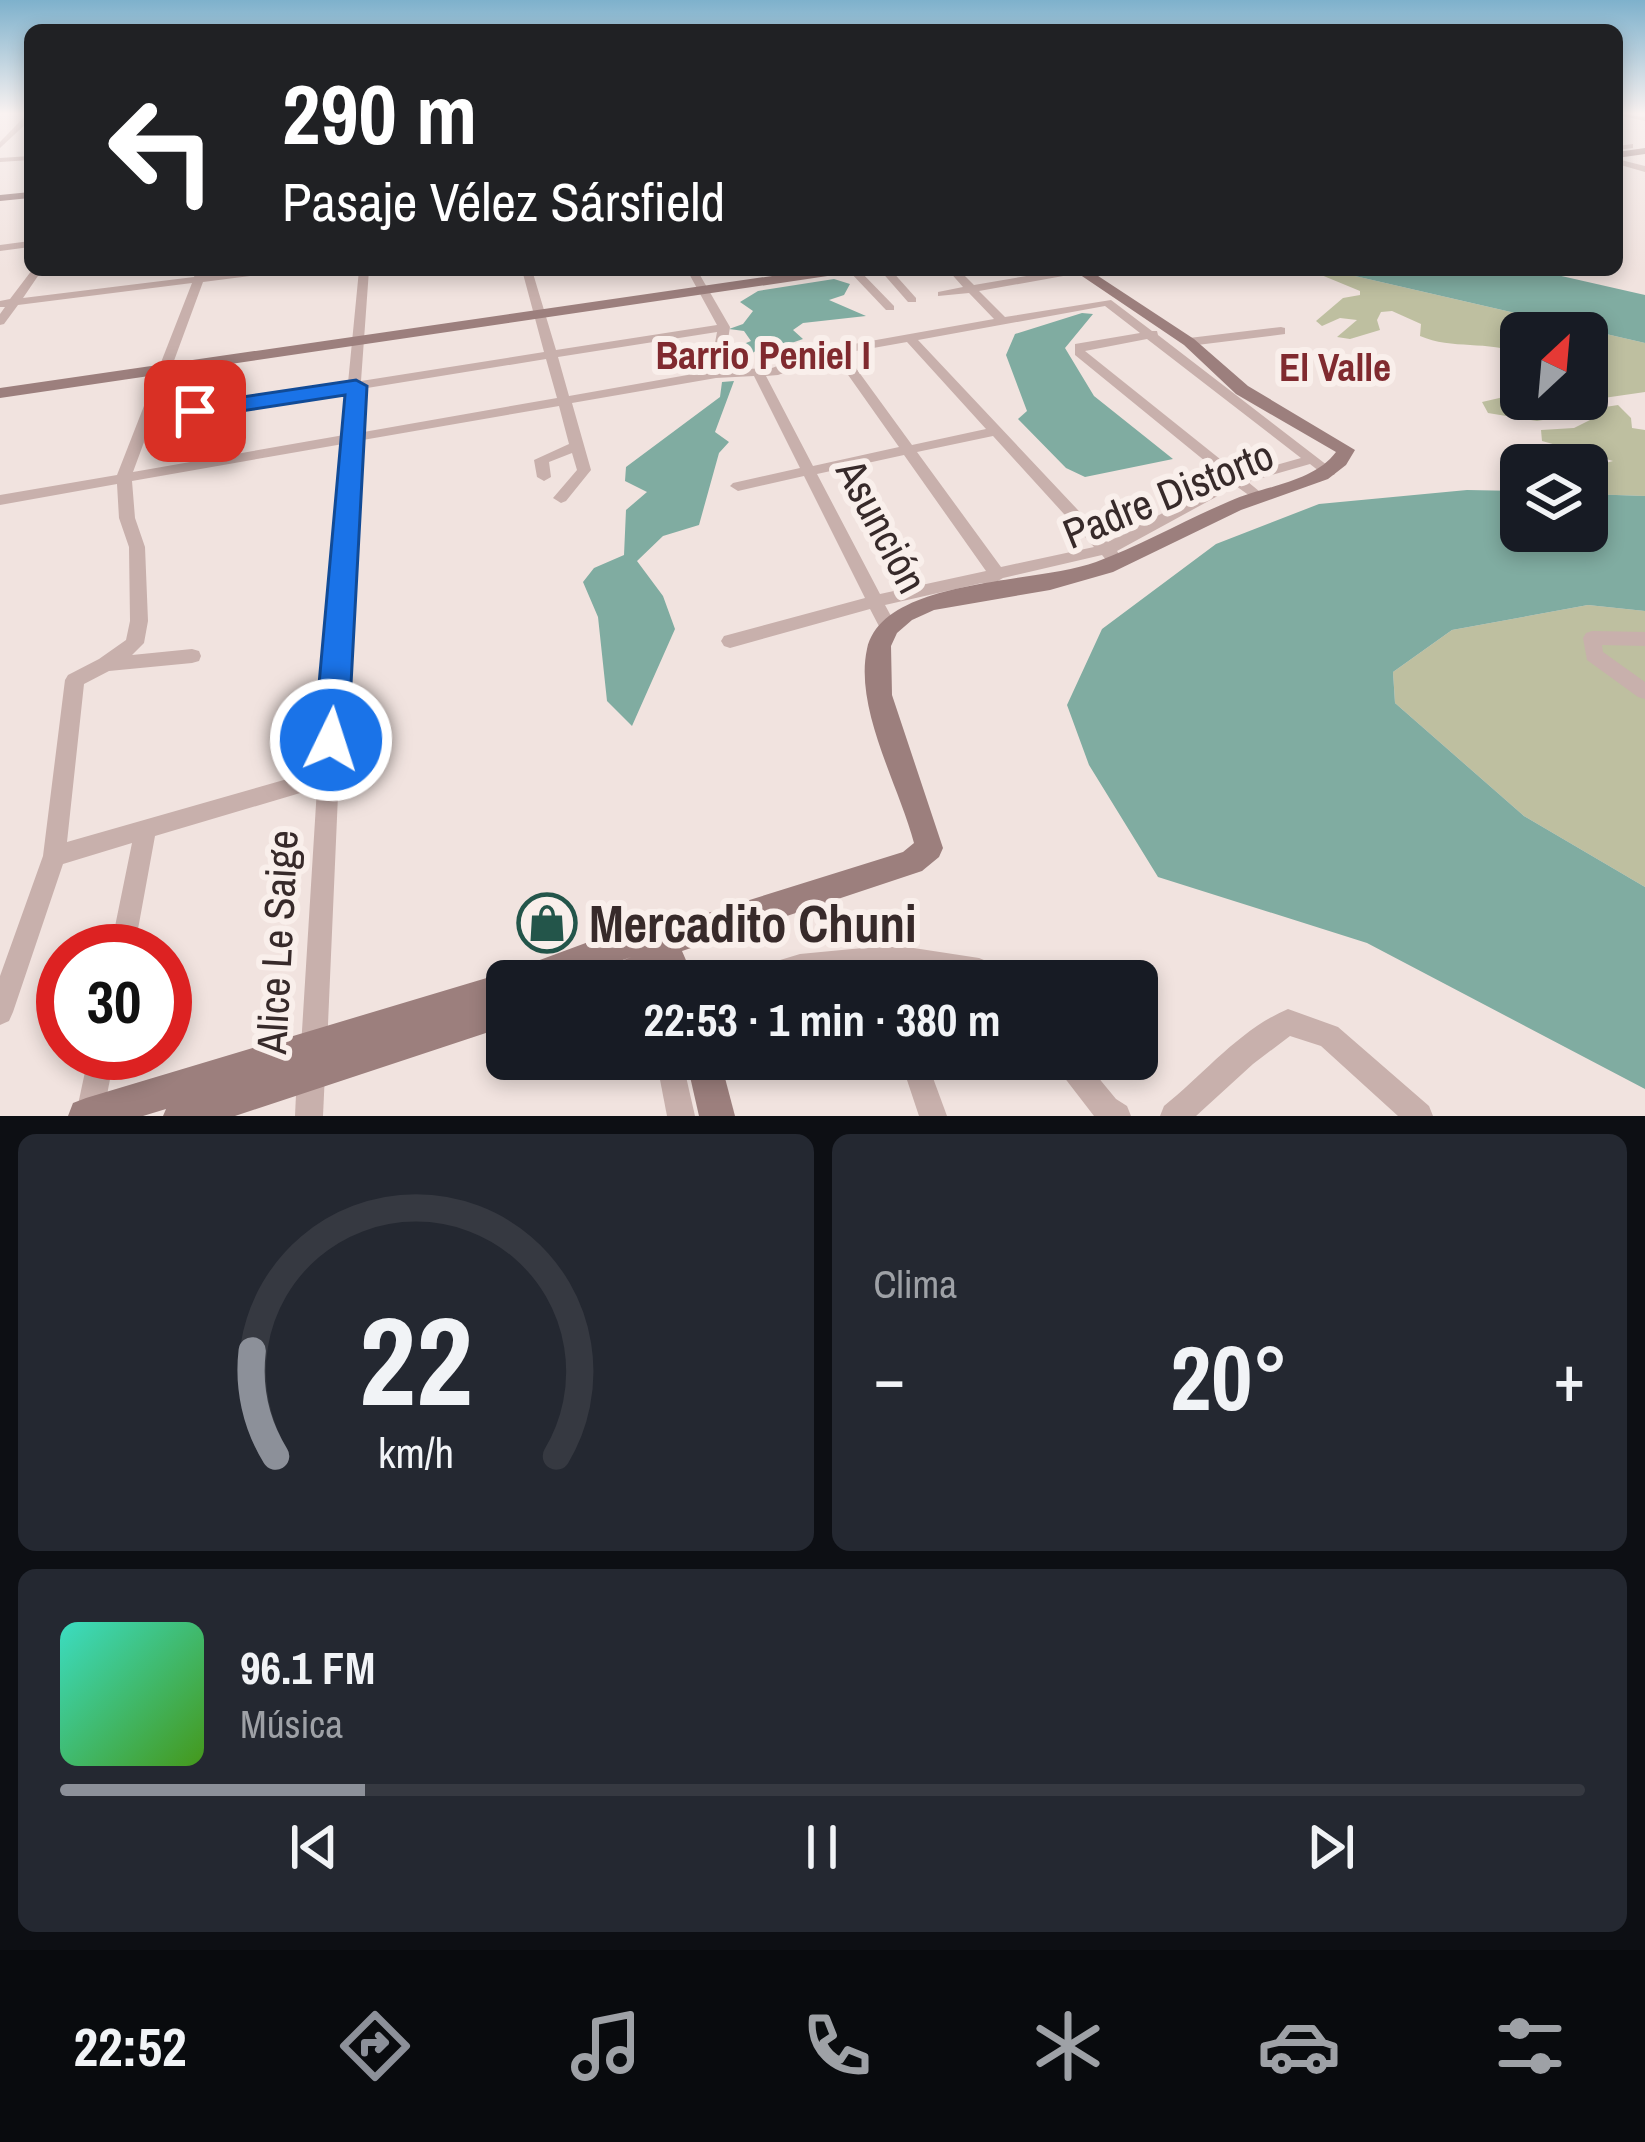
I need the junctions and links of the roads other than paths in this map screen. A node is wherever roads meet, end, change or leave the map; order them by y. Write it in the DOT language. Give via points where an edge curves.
graph roads {
  1 [pos="31,276"];
  2 [pos="194,276"];
  3 [pos="201,276"];
  4 [pos="364,276"];
  5 [pos="529,276"];
  6 [pos="696,276"];
  7 [pos="800,276"];
  8 [pos="860,276"];
  9 [pos="890,276"];
  10 [pos="959,276"];
  11 [pos="1044,276"];
  12 [pos="1086,276"];
  13 [pos="971,288"];
  14 [pos="704,290"];
  15 [pos="942,294"];
  16 [pos="912,300"];
  17 [pos="6,303"];
  18 [pos="1117,305"];
  19 [pos="890,308"];
  20 [pos="541,314"];
  21 [pos="0,322"];
  22 [pos="1003,322"];
  23 [pos="724,327"];
  24 [pos="1281,331"];
  25 [pos="1153,334"];
  26 [pos="909,338"];
  27 [pos="360,340"];
  28 [pos="1189,342"];
  29 [pos="837,351"];
  30 [pos="548,356"];
  31 [pos="165,369"];
  32 [pos="716,374"];
  33 [pos="760,374"];
  34 [pos="356,386"];
  35 [pos="0,394"];
  36 [pos="563,400"];
  37 [pos="195,411"];
  38 [pos="996,431"];
  39 [pos="352,437"];
  40 [pos="579,445"];
  41 [pos="908,451"];
  42 [pos="1327,465"];
  43 [pos="806,472"];
  44 [pos="124,476"];
  45 [pos="544,477"];
  46 [pos="1234,481"];
  47 [pos="738,486"];
  48 [pos="1257,496"];
  49 [pos="561,498"];
  50 [pos="0,500"];
  51 [pos="1113,557"];
  52 [pos="998,574"];
  53 [pos="974,592"];
  54 [pos="876,601"];
  55 [pos="888,627"];
  56 [pos="1645,639"];
  57 [pos="730,640"];
  58 [pos="191,656"];
  59 [pos="106,664"];
  60 [pos="1645,692"];
  61 [pos="329,776"];
  62 [pos="145,832"];
  63 [pos="54,856"];
  64 [pos="127,924"];
  65 [pos="664,942"];
  66 [pos="580,960"];
  67 [pos="649,960"];
  68 [pos="671,960"];
  69 [pos="486,994"];
  70 [pos="0,1012"];
  71 [pos="486,1015"];
  72 [pos="313,1060"];
  73 [pos="96,1080"];
  74 [pos="673,1080"];
  75 [pos="708,1080"];
  76 [pos="920,1080"];
  77 [pos="1082,1080"];
  78 [pos="1107,1112"];
  79 [pos="88,1115"];
  80 [pos="181,1116"];
  81 [pos="309,1116"];
  82 [pos="681,1116"];
  83 [pos="717,1116"];
  84 [pos="933,1116"];
  85 [pos="1174,1116"];
  86 [pos="1419,1116"];
  1 -- 17 [label="street"];
  2 -- 17 [label="street"];
  3 -- 31 [label="street"];
  4 -- 27 [label="street, Alice Le Saige"];
  5 -- 20 [label="street"];
  6 -- 14 [label="street"];
  7 -- 14 [label="street"];
  8 -- 19 [label="street"];
  9 -- 16 [label="street"];
  10 -- 13 [label="street"];
  11 -- 13 [label="street"];
  12 -- 18 [label="street"];
  13 -- 15 [label="street"];
  13 -- 22 [label="street"];
  14 -- 20 [label="street"];
  14 -- 23 [label="street"];
  17 -- 21 [label="street"];
  18 -- 22 [label="street"];
  18 -- 25 [label="street"];
  18 -- 28 [label="street"];
  20 -- 27 [label="street"];
  20 -- 30 [label="street"];
  22 -- 26 [label="street"];
  23 -- 30 [label="street"];
  23 -- 32 [label="street"];
  24 -- 28 [label="street"];
  25 -- 42 [label="street"];
  25 -- 46 [label="street" via="1079,352"];
  26 -- 29 [label="street"];
  26 -- 38 [label="street"];
  27 -- 31 [label="street"];
  27 -- 34 [label="street, Alice Le Saige"];
  28 -- 42 [label="street" via="1242,390 1346,450"];
  29 -- 33 [label="street"];
  29 -- 41 [label="street"];
  30 -- 34 [label="street"];
  30 -- 36 [label="street"];
  31 -- 35 [label="street"];
  31 -- 44 [label="street"];
  32 -- 33 [label="street"];
  32 -- 36 [label="street"];
  33 -- 43 [label="street, Asunción"];
  34 -- 37 [label="street"];
  34 -- 39 [label="street, Alice Le Saige"];
  36 -- 39 [label="street"];
  36 -- 40 [label="street"];
  38 -- 41 [label="street"];
  38 -- 51 [label="street"];
  39 -- 44 [label="street"];
  39 -- 61 [label="street, Alice Le Saige"];
  40 -- 45 [label="street" via="541,460"];
  40 -- 49 [label="street" via="584,470"];
  41 -- 43 [label="street"];
  41 -- 52 [label="street"];
  42 -- 46 [label="street, Padre Distorto"];
  42 -- 48 [label="street, Padre Distorto"];
  43 -- 47 [label="street"];
  43 -- 54 [label="street, Asunción"];
  44 -- 50 [label="street"];
  44 -- 59 [label="street" via="139,621 135,643"];
  46 -- 48 [label="street"];
  46 -- 51 [label="street, Padre Distorto"];
  48 -- 51 [label="street, Padre Distorto"];
  51 -- 52 [label="street, Padre Distorto"];
  51 -- 53 [label="street, Padre Distorto" via="1052,582"];
  52 -- 53 [label="street"];
  52 -- 54 [label="street, Padre Distorto"];
  53 -- 55 [label="street, Padre Distorto" via="938,598"];
  54 -- 55 [label="street, Asunción"];
  54 -- 57 [label="street, Padre Distorto"];
  55 -- 65 [label="street, Asunción" via="876,686 929,848 912,862"];
  56 -- 60 [label="street" via="1592,638 1594,655"];
  58 -- 59 [label="street"];
  59 -- 63 [label="street" via="75,680"];
  61 -- 62 [label="street"];
  61 -- 72 [label="street, Alice Le Saige"];
  62 -- 63 [label="street"];
  62 -- 64 [label="street"];
  63 -- 70 [label="street"];
  65 -- 66 [label="street" via="629,942"];
  65 -- 67 [label="street"];
  65 -- 68 [label="street"];
  69 -- 72 [label="street"];
  71 -- 72 [label="street"];
  72 -- 79 [label="street"];
  72 -- 80 [label="street"];
  72 -- 81 [label="street, Alice Le Saige"];
  73 -- 79 [label="street"];
  74 -- 82 [label="street"];
  75 -- 83 [label="street"];
  76 -- 84 [label="street"];
  77 -- 78 [label="street"];
  85 -- 86 [label="street" via="1288,1022 1329,1036"];
}
